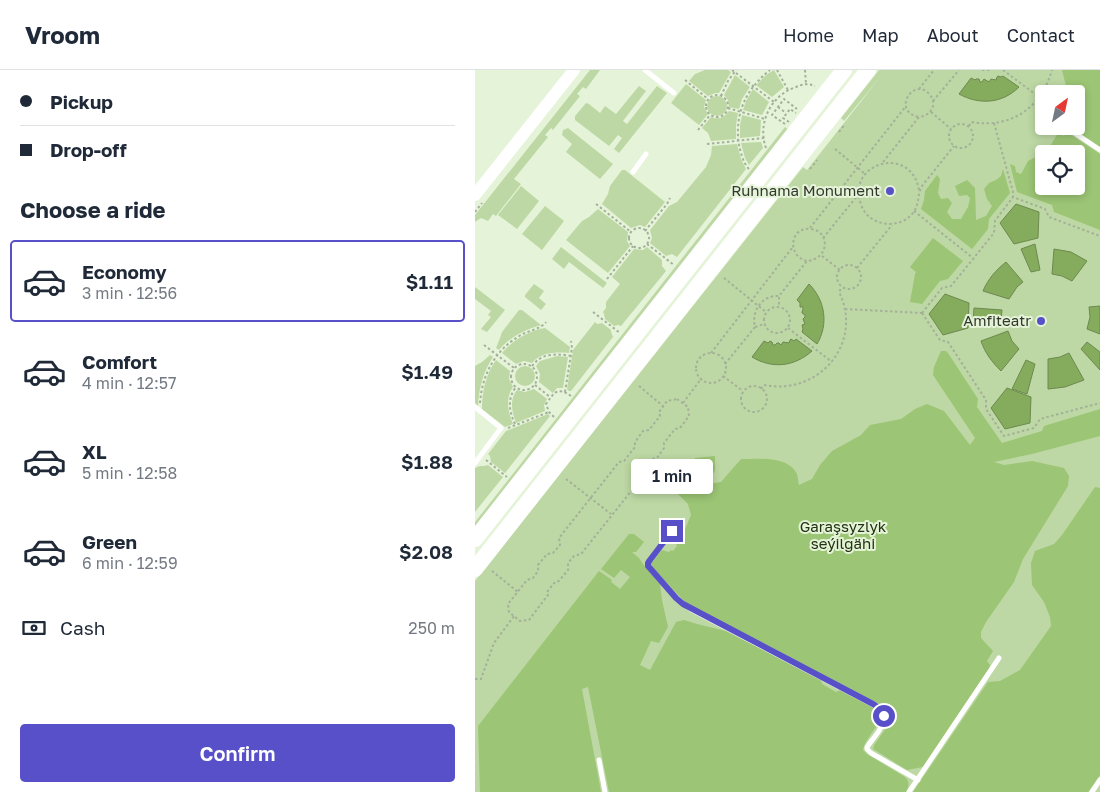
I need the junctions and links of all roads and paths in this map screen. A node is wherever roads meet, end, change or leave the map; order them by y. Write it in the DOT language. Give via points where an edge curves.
graph roads {
  1 [pos="574,70"];
  2 [pos="645,70"];
  3 [pos="734,70"];
  4 [pos="770,70"];
  5 [pos="777,70"];
  6 [pos="805,70"];
  7 [pos="844,70"];
  8 [pos="868,70"];
  9 [pos="934,70"];
  10 [pos="959,70"];
  11 [pos="982,70"];
  12 [pos="990,70"];
  13 [pos="1003,70"];
  14 [pos="1052,70"];
  15 [pos="685,80"];
  16 [pos="806,84"];
  17 [pos="1047,85"];
  18 [pos="753,86"];
  19 [pos="815,86"];
  20 [pos="919,89"];
  21 [pos="788,90"];
  22 [pos="674,93"];
  23 [pos="1035,94"];
  24 [pos="721,96"];
  25 [pos="708,99"];
  26 [pos="774,102"];
  27 [pos="933,102"];
  28 [pos="1035,102"];
  29 [pos="906,106"];
  30 [pos="778,107"];
  31 [pos="728,108"];
  32 [pos="797,109"];
  33 [pos="740,112"];
  34 [pos="931,112"];
  35 [pos="710,114"];
  36 [pos="787,114"];
  37 [pos="798,115"];
  38 [pos="919,117"];
  39 [pos="765,119"];
  40 [pos="994,123"];
  41 [pos="785,124"];
  42 [pos="791,124"];
  43 [pos="845,124"];
  44 [pos="969,126"];
  45 [pos="951,129"];
  46 [pos="697,130"];
  47 [pos="839,132"];
  48 [pos="1078,135"];
  49 [pos="764,138"];
  50 [pos="739,141"];
  51 [pos="707,144"];
  52 [pos="954,146"];
  53 [pos="766,148"];
  54 [pos="835,149"];
  55 [pos="1100,150"];
  56 [pos="646,154"];
  57 [pos="817,160"];
  58 [pos="883,163"];
  59 [pos="858,167"];
  60 [pos="749,169"];
  61 [pos="810,170"];
  62 [pos="633,172"];
  63 [pos="865,173"];
  64 [pos="919,190"];
  65 [pos="858,194"];
  66 [pos="475,195"];
  67 [pos="670,198"];
  68 [pos="1013,198"];
  69 [pos="596,204"];
  70 [pos="914,212"];
  71 [pos="892,225"];
  72 [pos="810,228"];
  73 [pos="645,231"];
  74 [pos="632,232"];
  75 [pos="1100,236"];
  76 [pos="823,238"];
  77 [pos="647,244"];
  78 [pos="633,246"];
  79 [pos="793,248"];
  80 [pos="821,255"];
  81 [pos="973,258"];
  82 [pos="807,261"];
  83 [pos="673,265"];
  84 [pos="857,268"];
  85 [pos="840,270"];
  86 [pos="724,278"];
  87 [pos="607,279"];
  88 [pos="842,287"];
  89 [pos="779,296"];
  90 [pos="752,300"];
  91 [pos="758,306"];
  92 [pos="779,307"];
  93 [pos="845,310"];
  94 [pos="593,312"];
  95 [pos="766,312"];
  96 [pos="922,313"];
  97 [pos="546,322"];
  98 [pos="764,324"];
  99 [pos="755,327"];
  100 [pos="788,328"];
  101 [pos="620,334"];
  102 [pos="571,341"];
  103 [pos="484,345"];
  104 [pos="711,353"];
  105 [pos="497,355"];
  106 [pos="571,356"];
  107 [pos="832,362"];
  108 [pos="725,364"];
  109 [pos="532,366"];
  110 [pos="514,368"];
  111 [pos="723,376"];
  112 [pos="702,379"];
  113 [pos="535,385"];
  114 [pos="639,386"];
  115 [pos="516,387"];
  116 [pos="761,389"];
  117 [pos="565,392"];
  118 [pos="743,392"];
  119 [pos="571,396"];
  120 [pos="551,397"];
  121 [pos="1100,402"];
  122 [pos="683,403"];
  123 [pos="663,406"];
  124 [pos="477,409"];
  125 [pos="549,412"];
  126 [pos="554,417"];
  127 [pos="515,425"];
  128 [pos="501,428"];
  129 [pos="480,456"];
  130 [pos="475,462"];
  131 [pos="507,477"];
  132 [pos="565,479"];
  133 [pos="591,499"];
  134 [pos="612,515"];
  135 [pos="672,531"];
  136 [pos="475,539"];
  137 [pos="475,569"];
  138 [pos="492,572"];
  139 [pos="518,592"];
  140 [pos="514,616"];
  141 [pos="999,658"];
  142 [pos="476,679"];
  143 [pos="599,760"];
  144 [pos="918,780"];
  145 [pos="1100,780"];
  146 [pos="605,792"];
  147 [pos="909,792"];
  148 [pos="1092,792"];
  1 -- 66 [label="street"];
  2 -- 22 [label="lane"];
  3 -- 18 [label="path"];
  3 -- 24 [label="path"];
  4 -- 18 [label="path"];
  5 -- 21 [label="path"];
  6 -- 16 [label="path"];
  7 -- 136 [label="main road"];
  8 -- 137 [label="main road"];
  9 -- 20 [label="path"];
  10 -- 27 [label="path"];
  11 -- 12 [label="path"];
  13 -- 23 [label="path"];
  14 -- 17 [label="path"];
  15 -- 25 [label="path"];
  16 -- 19 [label="path"];
  16 -- 21 [label="path"];
  18 -- 26 [label="path"];
  18 -- 33 [label="path"];
  20 -- 27 [label="path" via="928,92"];
  20 -- 29 [label="path" via="910,93"];
  21 -- 26 [label="path"];
  24 -- 25 [label="path"];
  24 -- 31 [label="path"];
  25 -- 35 [label="path" via="706,106"];
  26 -- 39 [label="path"];
  27 -- 34 [label="path"];
  28 -- 40 [label="path" via="1015,117"];
  29 -- 38 [label="path" via="907,111"];
  29 -- 59 [label="path"];
  30 -- 32 [label="path" via="784,99"];
  30 -- 36 [label="path"];
  30 -- 41 [label="path" via="772,114"];
  31 -- 33 [label="path"];
  31 -- 35 [label="path" via="719,116"];
  33 -- 39 [label="path"];
  33 -- 50 [label="path"];
  34 -- 38 [label="path"];
  34 -- 45 [label="path"];
  35 -- 46 [label="path"];
  36 -- 37 [label="path" via="790,109"];
  36 -- 42 [label="path" via="783,118"];
  38 -- 58 [label="path"];
  39 -- 49 [label="path"];
  40 -- 44 [label="path" via="971,122"];
  40 -- 68 [label="path"];
  43 -- 47 [label="path"];
  44 -- 45 [label="path" via="961,124"];
  44 -- 52 [label="path" via="973,133 971,144 960,149"];
  45 -- 52 [label="path" via="949,138"];
  48 -- 55 [label="lane"];
  49 -- 50 [label="path"];
  49 -- 53 [label="path"];
  50 -- 51 [label="path"];
  50 -- 60 [label="path"];
  52 -- 64 [label="path"];
  54 -- 59 [label="path"];
  56 -- 62 [label="lane"];
  57 -- 61 [label="path"];
  58 -- 63 [label="path"];
  58 -- 64 [label="path" via="904,166 915,177"];
  59 -- 63 [label="path"];
  59 -- 72 [label="path"];
  63 -- 65 [label="path"];
  64 -- 70 [label="path"];
  65 -- 71 [label="path" via="863,210 870,218"];
  65 -- 76 [label="path"];
  67 -- 73 [label="path"];
  68 -- 75 [label="path" via="1045,209 1049,217"];
  68 -- 81 [label="path" via="995,221 994,233"];
  69 -- 74 [label="path"];
  70 -- 71 [label="path"];
  70 -- 81 [label="path"];
  71 -- 84 [label="path"];
  72 -- 76 [label="path"];
  72 -- 79 [label="path" via="798,232"];
  73 -- 74 [label="path" via="638,228"];
  73 -- 77 [label="path" via="649,237"];
  74 -- 78 [label="path" via="629,239"];
  76 -- 80 [label="path" via="825,245"];
  77 -- 78 [label="path" via="640,248"];
  77 -- 83 [label="path"];
  78 -- 87 [label="path"];
  79 -- 82 [label="path" via="798,257"];
  79 -- 90 [label="path"];
  80 -- 82 [label="path"];
  80 -- 85 [label="path"];
  81 -- 96 [label="path" via="951,286 941,288"];
  82 -- 89 [label="path"];
  84 -- 85 [label="path" via="846,265"];
  84 -- 88 [label="path" via="861,275 858,286 850,290"];
  85 -- 88 [label="path" via="837,277"];
  86 -- 90 [label="path"];
  88 -- 93 [label="path" via="839,292"];
  89 -- 91 [label="path" via="768,297"];
  89 -- 92 [label="path"];
  90 -- 91 [label="path"];
  90 -- 104 [label="path"];
  91 -- 95 [label="path"];
  91 -- 99 [label="path" via="754,316"];
  92 -- 95 [label="path"];
  92 -- 100 [label="path" via="790,316"];
  93 -- 96 [label="path"];
  93 -- 107 [label="path" via="845,333"];
  94 -- 101 [label="path"];
  95 -- 98 [label="path"];
  96 -- 121 [label="path" via="940,340 948,342 986,400 986,409 1004,436 1034,428 1040,419"];
  97 -- 105 [label="path" via="513,340"];
  98 -- 99 [label="path"];
  98 -- 100 [label="path" via="773,333 781,333"];
  99 -- 108 [label="path"];
  100 -- 107 [label="path"];
  102 -- 106 [label="path"];
  103 -- 105 [label="path"];
  104 -- 108 [label="path" via="720,356"];
  104 -- 112 [label="path" via="699,360 697,370"];
  105 -- 110 [label="path"];
  105 -- 124 [label="path" via="486,374"];
  106 -- 109 [label="path" via="543,357"];
  106 -- 117 [label="path"];
  107 -- 116 [label="path" via="817,376 801,384 784,387 764,385"];
  108 -- 111 [label="path"];
  109 -- 110 [label="path" via="521,364"];
  109 -- 113 [label="path" via="537,377"];
  110 -- 115 [label="path" via="512,380"];
  111 -- 112 [label="path" via="715,382"];
  111 -- 118 [label="path"];
  112 -- 122 [label="path"];
  113 -- 115 [label="path" via="524,390"];
  113 -- 120 [label="path"];
  114 -- 123 [label="path"];
  115 -- 127 [label="path" via="510,398"];
  116 -- 118 [label="path" via="751,387"];
  116 -- 118 [label="path" via="766,402 761,410 753,412 743,406"];
  117 -- 119 [label="path"];
  117 -- 120 [label="path" via="555,392"];
  120 -- 125 [label="path" via="546,404"];
  122 -- 123 [label="path" via="677,399 667,401"];
  122 -- 134 [label="path" via="688,407 689,416 664,443 665,448 657,458 651,459 639,474 640,480"];
  123 -- 133 [label="path" via="660,416 649,430 643,431 635,447 624,461 619,462"];
  124 -- 128 [label="lane"];
  125 -- 126 [label="path"];
  125 -- 127 [label="path"];
  127 -- 128 [label="path"];
  128 -- 129 [label="lane"];
  129 -- 130 [label="lane"];
  129 -- 131 [label="path"];
  132 -- 133 [label="path"];
  133 -- 134 [label="path"];
  133 -- 139 [label="path" via="559,538 557,549 547,554 533,578 527,580"];
  134 -- 140 [label="path" via="581,554 568,563 568,570 547,592 529,620 520,621"];
  135 -- 144 [label="lane" via="648,566 676,598 692,610 879,708 884,722 867,749"];
  138 -- 139 [label="path"];
  139 -- 140 [label="path" via="507,604"];
  140 -- 142 [label="path" via="494,643 481,679"];
  141 -- 144 [label="lane"];
  143 -- 146 [label="lane"];
  144 -- 147 [label="lane"];
  145 -- 148 [label="lane"];
}
